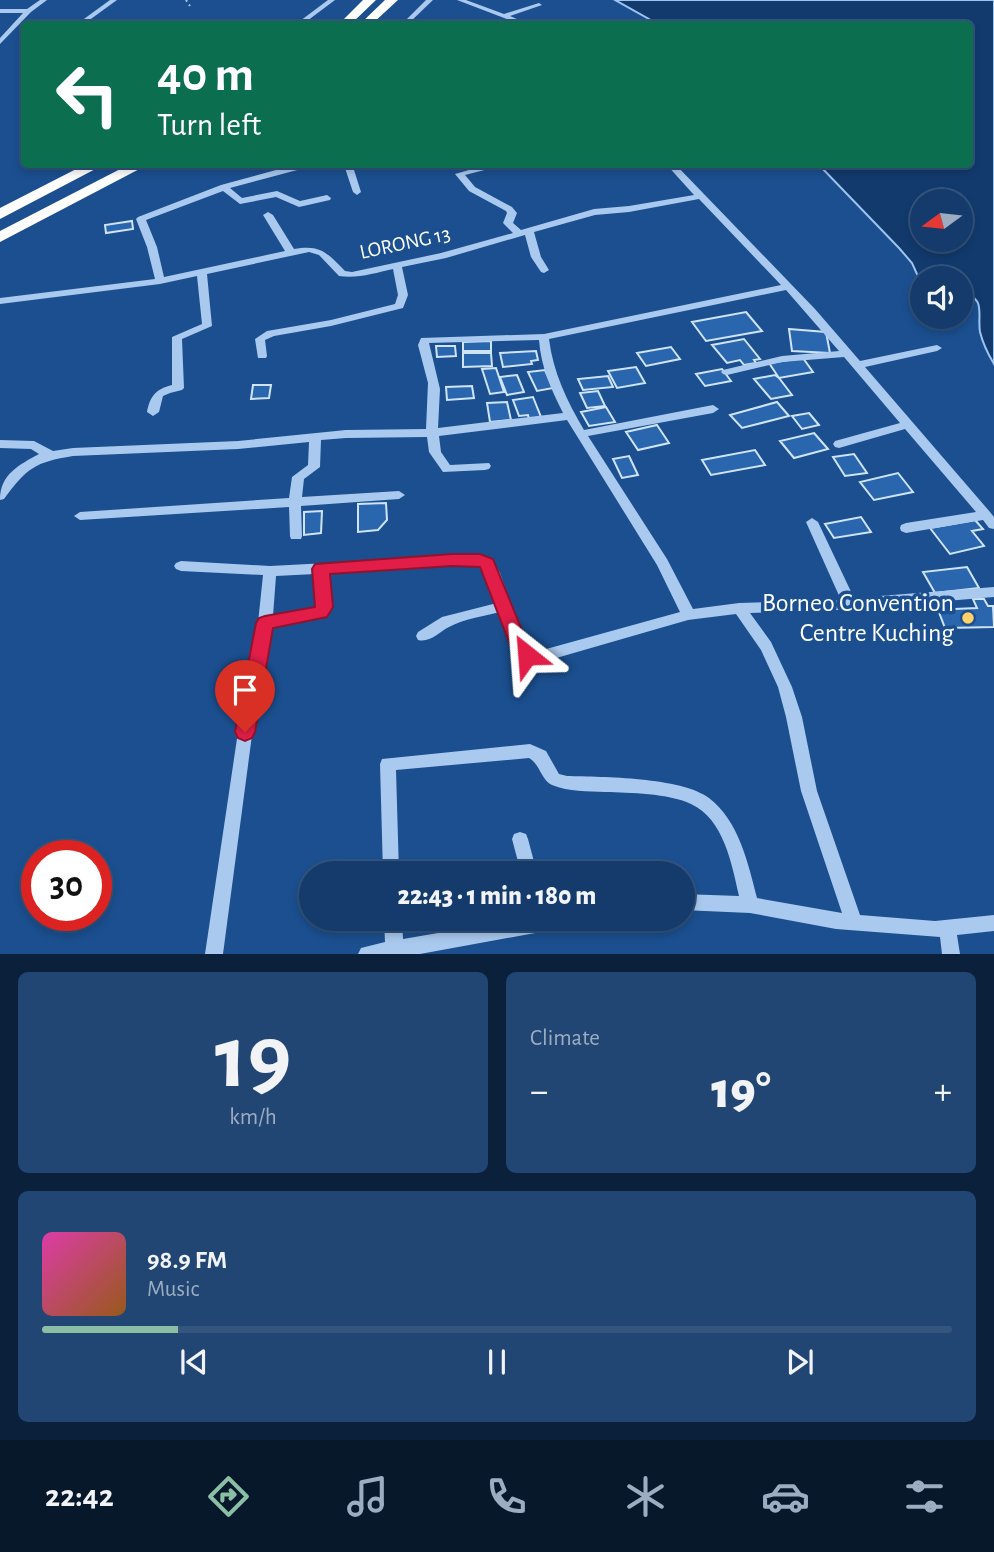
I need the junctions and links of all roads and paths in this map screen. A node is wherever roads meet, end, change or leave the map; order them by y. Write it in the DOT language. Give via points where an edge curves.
graph roads {
  1 [pos="44,0"];
  2 [pos="114,0"];
  3 [pos="187,0"];
  4 [pos="332,0"];
  5 [pos="370,0"];
  6 [pos="392,0"];
  7 [pos="430,0"];
  8 [pos="460,0"];
  9 [pos="539,5"];
  10 [pos="190,6"];
  11 [pos="29,11"];
  12 [pos="0,12"];
  13 [pos="504,16"];
  14 [pos="84,21"];
  15 [pos="303,21"];
  16 [pos="348,21"];
  17 [pos="369,21"];
  18 [pos="408,21"];
  19 [pos="517,21"];
  20 [pos="0,42"];
  21 [pos="90,168"];
  22 [pos="134,168"];
  23 [pos="294,168"];
  24 [pos="349,168"];
  25 [pos="486,168"];
  26 [pos="674,168"];
  27 [pos="224,187"];
  28 [pos="357,192"];
  29 [pos="701,196"];
  30 [pos="327,198"];
  31 [pos="0,214"];
  32 [pos="268,215"];
  33 [pos="524,233"];
  34 [pos="0,237"];
  35 [pos="290,253"];
  36 [pos="397,266"];
  37 [pos="544,270"];
  38 [pos="202,272"];
  39 [pos="160,281"];
  40 [pos="788,287"];
  41 [pos="0,301"];
  42 [pos="544,337"];
  43 [pos="937,348"];
  44 [pos="847,353"];
  45 [pos="262,356"];
  46 [pos="858,365"];
  47 [pos="727,372"];
  48 [pos="713,409"];
  49 [pos="153,412"];
  50 [pos="570,416"];
  51 [pos="909,424"];
  52 [pos="432,433"];
  53 [pos="581,434"];
  54 [pos="315,436"];
  55 [pos="0,444"];
  56 [pos="839,444"];
  57 [pos="51,456"];
  58 [pos="485,466"];
  59 [pos="399,495"];
  60 [pos="0,496"];
  61 [pos="295,502"];
  62 [pos="80,516"];
  63 [pos="990,520"];
  64 [pos="812,522"];
  65 [pos="906,528"];
  66 [pos="296,536"];
  67 [pos="181,566"];
  68 [pos="321,569"];
  69 [pos="270,571"];
  70 [pos="994,592"];
  71 [pos="850,604"];
  72 [pos="503,606"];
  73 [pos="739,608"];
  74 [pos="688,615"];
  75 [pos="265,623"];
  76 [pos="423,636"];
  77 [pos="520,839"];
  78 [pos="391,861"];
  79 [pos="526,861"];
  80 [pos="695,903"];
  81 [pos="750,905"];
  82 [pos="855,923"];
  83 [pos="994,923"];
  84 [pos="947,928"];
  85 [pos="393,931"];
  86 [pos="489,931"];
  87 [pos="394,949"];
  88 [pos="214,954"];
  89 [pos="367,954"];
  90 [pos="951,954"];
  1 -- 11 [label="street"];
  2 -- 14 [label="street"];
  3 -- 10 [label="path"];
  4 -- 15 [label="street"];
  5 -- 16 [label="highway"];
  6 -- 17 [label="highway"];
  7 -- 18 [label="street"];
  8 -- 13 [label="street"];
  9 -- 13 [label="street"];
  11 -- 12 [label="street"];
  11 -- 20 [label="street"];
  13 -- 19 [label="street"];
  21 -- 31 [label="highway"];
  22 -- 34 [label="highway"];
  23 -- 27 [label="street"];
  24 -- 28 [label="street"];
  25 -- 33 [label="street" via="458,174 472,189 509,209 508,223"];
  26 -- 29 [label="street"];
  27 -- 30 [label="street" via="240,201 277,194 299,204"];
  27 -- 39 [label="street" via="141,219"];
  29 -- 33 [label="street, LORONG 13" via="594,212"];
  29 -- 40 [label="street"];
  32 -- 35 [label="street"];
  33 -- 36 [label="street, LORONG 13"];
  33 -- 37 [label="street"];
  35 -- 36 [label="street, LORONG 13" via="317,250 342,274"];
  35 -- 38 [label="street, LORONG 13"];
  36 -- 45 [label="street" via="402,295 399,306 271,333 260,339"];
  38 -- 39 [label="street, LORONG 13"];
  38 -- 49 [label="street" via="207,326 177,337 178,388 160,391"];
  39 -- 41 [label="street, LORONG 13"];
  40 -- 42 [label="street"];
  40 -- 44 [label="street"];
  42 -- 50 [label="street" via="547,366"];
  42 -- 52 [label="street" via="425,340 434,388"];
  43 -- 46 [label="street"];
  44 -- 46 [label="street"];
  44 -- 47 [label="street" via="782,359"];
  46 -- 51 [label="street"];
  48 -- 53 [label="street"];
  50 -- 52 [label="street"];
  50 -- 53 [label="street"];
  51 -- 56 [label="street"];
  51 -- 63 [label="street"];
  52 -- 54 [label="street"];
  52 -- 58 [label="street" via="440,463 447,469"];
  53 -- 74 [label="street" via="662,562"];
  54 -- 57 [label="street"];
  54 -- 61 [label="street" via="314,467 298,477"];
  55 -- 57 [label="street" via="34,445"];
  57 -- 60 [label="street" via="19,471"];
  59 -- 61 [label="street"];
  61 -- 62 [label="street"];
  61 -- 66 [label="street"];
  63 -- 65 [label="street"];
  64 -- 71 [label="street"];
  67 -- 69 [label="street"];
  68 -- 69 [label="street"];
  68 -- 72 [label="street" via="480,560 493,573"];
  68 -- 75 [label="street" via="324,607 320,612"];
  69 -- 75 [label="street"];
  70 -- 71 [label="street"];
  71 -- 73 [label="street"];
  72 -- 74 [label="street" via="520,649 539,657"];
  72 -- 76 [label="street" via="447,621"];
  73 -- 74 [label="street"];
  73 -- 82 [label="street" via="779,670 810,792"];
  75 -- 88 [label="street"];
  77 -- 79 [label="street"];
  78 -- 81 [label="street" via="388,764 530,751 540,756 554,779 696,798 722,825 738,857"];
  80 -- 81 [label="street"];
  81 -- 82 [label="street"];
  82 -- 84 [label="street"];
  83 -- 84 [label="street"];
  84 -- 90 [label="street"];
  85 -- 87 [label="street"];
  86 -- 87 [label="street"];
  87 -- 89 [label="street"];
}
